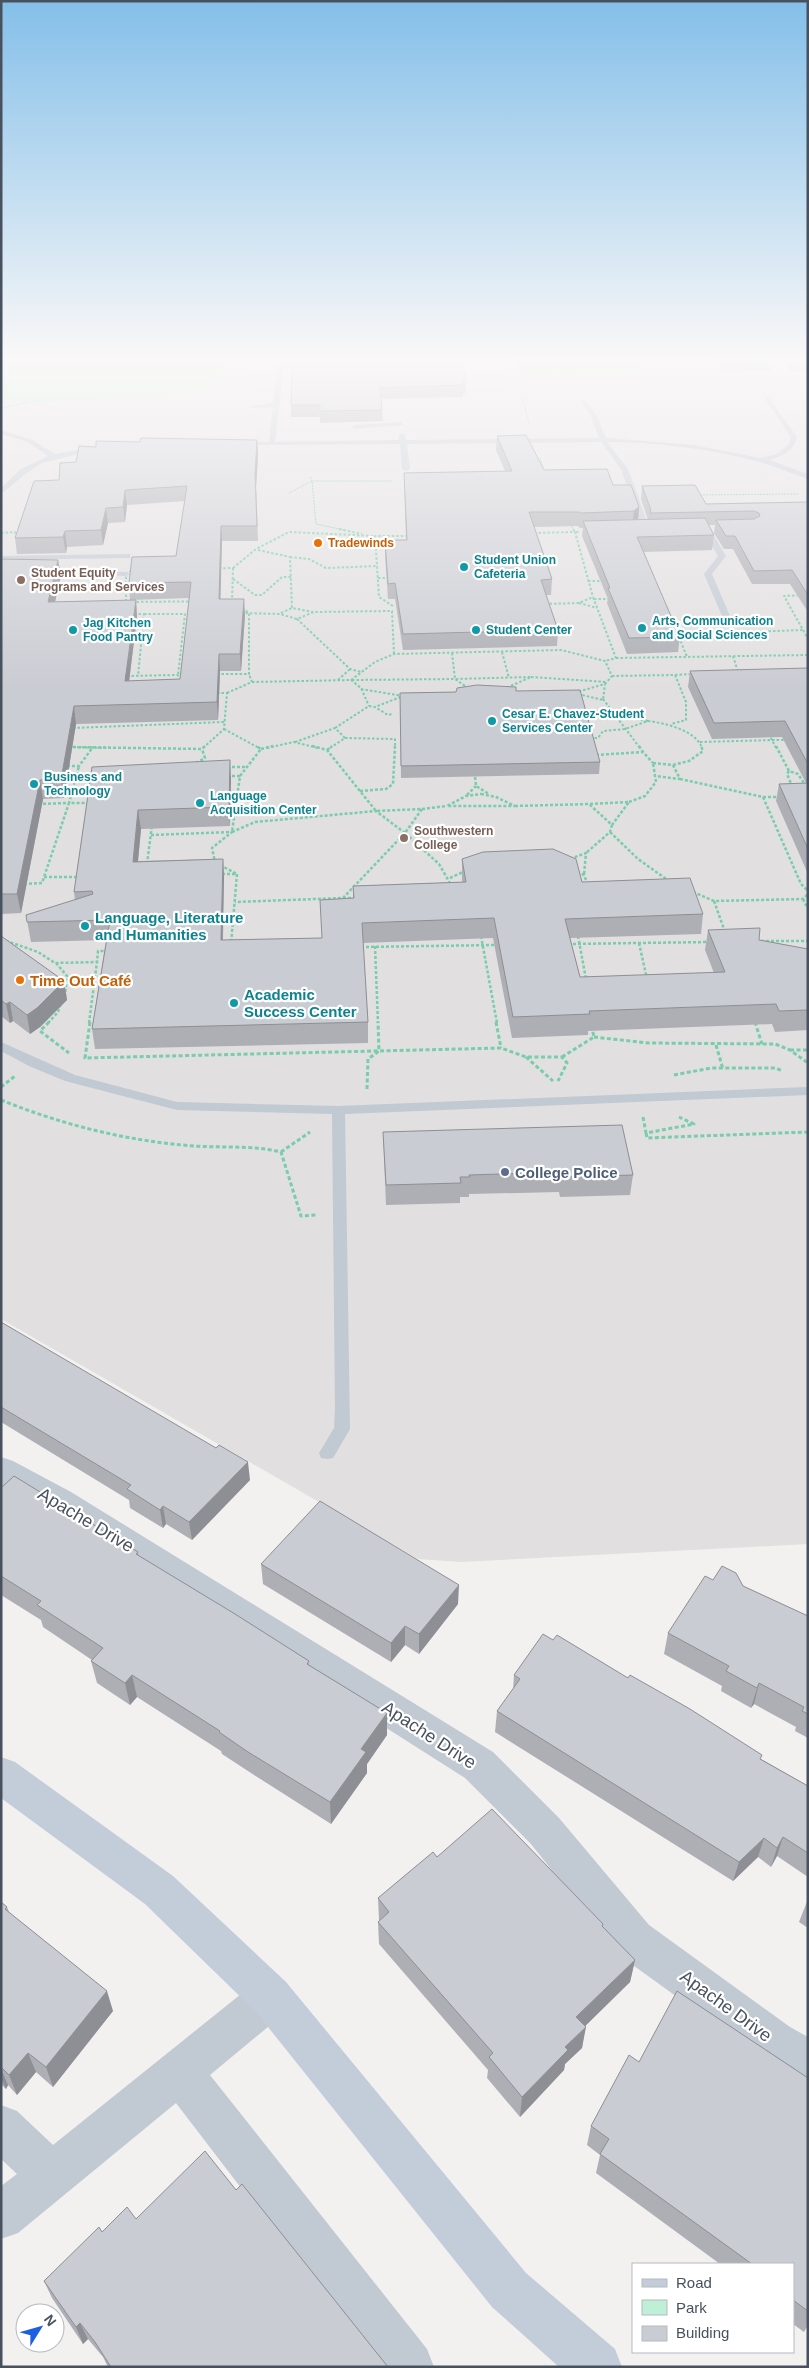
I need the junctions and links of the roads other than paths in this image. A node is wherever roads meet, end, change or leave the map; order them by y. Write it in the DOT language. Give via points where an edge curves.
graph roads {
  1 [pos="27,469"];
  2 [pos="624,469"];
  3 [pos="786,469"];
  4 [pos="808,477"];
  5 [pos="1,492"];
  6 [pos="706,529"];
  7 [pos="652,530"];
  8 [pos="634,531"];
  9 [pos="577,532"];
  10 [pos="127,556"];
  11 [pos="1,558"];
  12 [pos="36,571"];
  13 [pos="126,574"];
  14 [pos="729,623"];
  15 [pos="1,1046"];
  16 [pos="808,1091"];
  17 [pos="338,1110"];
  18 [pos="327,1453"];
  19 [pos="1,1470"];
  20 [pos="1,1775"];
  21 [pos="270,1997"];
  22 [pos="808,2061"];
  23 [pos="180,2072"];
  24 [pos="1,2127"];
  25 [pos="52,2176"];
  26 [pos="1,2216"];
  27 [pos="410,2367"];
  28 [pos="597,2367"];
  1 -- 5 [label="lane"];
  2 -- 8 [label="lane" via="644,524"];
  3 -- 4 [label="lane"];
  6 -- 14 [label="lane" via="722,556 708,574"];
  7 -- 8 [label="lane"];
  8 -- 9 [label="lane"];
  10 -- 11 [label="lane"];
  12 -- 13 [label="lane"];
  15 -- 17 [label="lane" via="70,1078 177,1106"];
  16 -- 17 [label="lane"];
  17 -- 18 [label="lane" via="343,1409 342,1429"];
  19 -- 22 [label="street, Apache Drive" via="59,1502 479,1765 544,1831 634,1940 775,2042"];
  20 -- 21 [label="street" via="159,1890"];
  21 -- 23 [label="street"];
  21 -- 28 [label="street" via="509,2290"];
  23 -- 25 [label="street"];
  23 -- 27 [label="street"];
  24 -- 25 [label="street"];
  25 -- 26 [label="street"];
}
